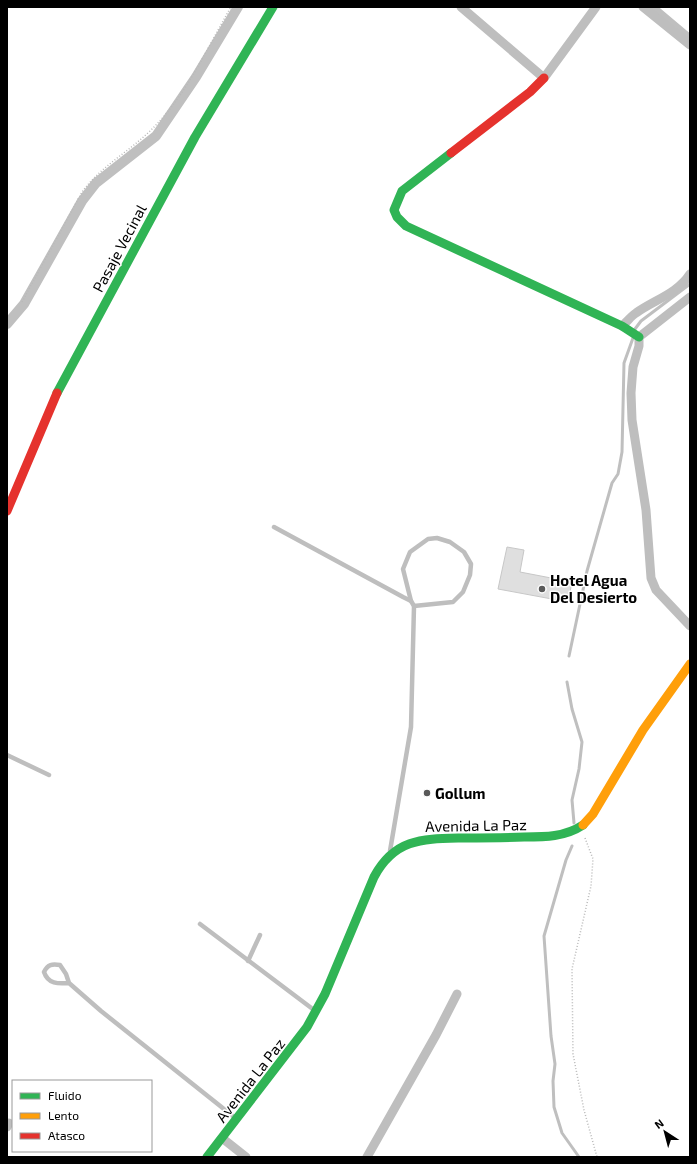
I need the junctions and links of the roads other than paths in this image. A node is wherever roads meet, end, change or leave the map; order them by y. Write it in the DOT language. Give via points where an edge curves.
graph roads {
  1 [pos="273,7"];
  2 [pos="461,7"];
  3 [pos="596,7"];
  4 [pos="643,7"];
  5 [pos="690,46"];
  6 [pos="544,78"];
  7 [pos="690,274"];
  8 [pos="690,297"];
  9 [pos="622,326"];
  10 [pos="639,337"];
  11 [pos="7,511"];
  12 [pos="274,527"];
  13 [pos="412,604"];
  14 [pos="690,626"];
  15 [pos="690,664"];
  16 [pos="7,755"];
  17 [pos="48,775"];
  18 [pos="389,856"];
  19 [pos="200,924"];
  20 [pos="260,935"];
  21 [pos="248,961"];
  22 [pos="69,983"];
  23 [pos="457,994"];
  24 [pos="316,1011"];
  25 [pos="237,1119"];
  26 [pos="222,1138"];
  27 [pos="207,1157"];
  28 [pos="246,1157"];
  29 [pos="367,1157"];
  1 -- 11 [label="street, Pasaje Vecinal" via="195,137 57,392"];
  2 -- 6 [label="street"];
  3 -- 6 [label="street"];
  4 -- 5 [label="street"];
  6 -- 9 [label="street" via="530,92 402,191 394,210 397,219 406,226"];
  7 -- 9 [label="street" via="665,297 635,313"];
  8 -- 10 [label="street"];
  9 -- 10 [label="street"];
  10 -- 14 [label="street" via="633,367 632,420 646,510 651,578 656,590"];
  12 -- 13 [label="lane"];
  13 -- 13 [label="lane" via="453,602 463,592 470,575 471,564 464,552 450,542 437,538 428,539 410,552 403,569"];
  13 -- 18 [label="lane" via="411,726"];
  15 -- 18 [label="street, Avenida La Paz" via="643,730 593,814 582,826 568,834 553,837 424,839 405,845"];
  16 -- 17 [label="lane"];
  18 -- 24 [label="street, Avenida La Paz" via="374,877"];
  19 -- 21 [label="lane"];
  20 -- 21 [label="lane"];
  21 -- 24 [label="lane"];
  22 -- 22 [label="lane" via="60,965 47,966 44,972 51,982"];
  22 -- 25 [label="lane" via="101,1012"];
  23 -- 29 [label="street"];
  24 -- 25 [label="street, Avenida La Paz" via="298,1041"];
  25 -- 26 [label="street, Avenida La Paz"];
  26 -- 27 [label="street, Avenida La Paz"];
  26 -- 28 [label="street"];
}
